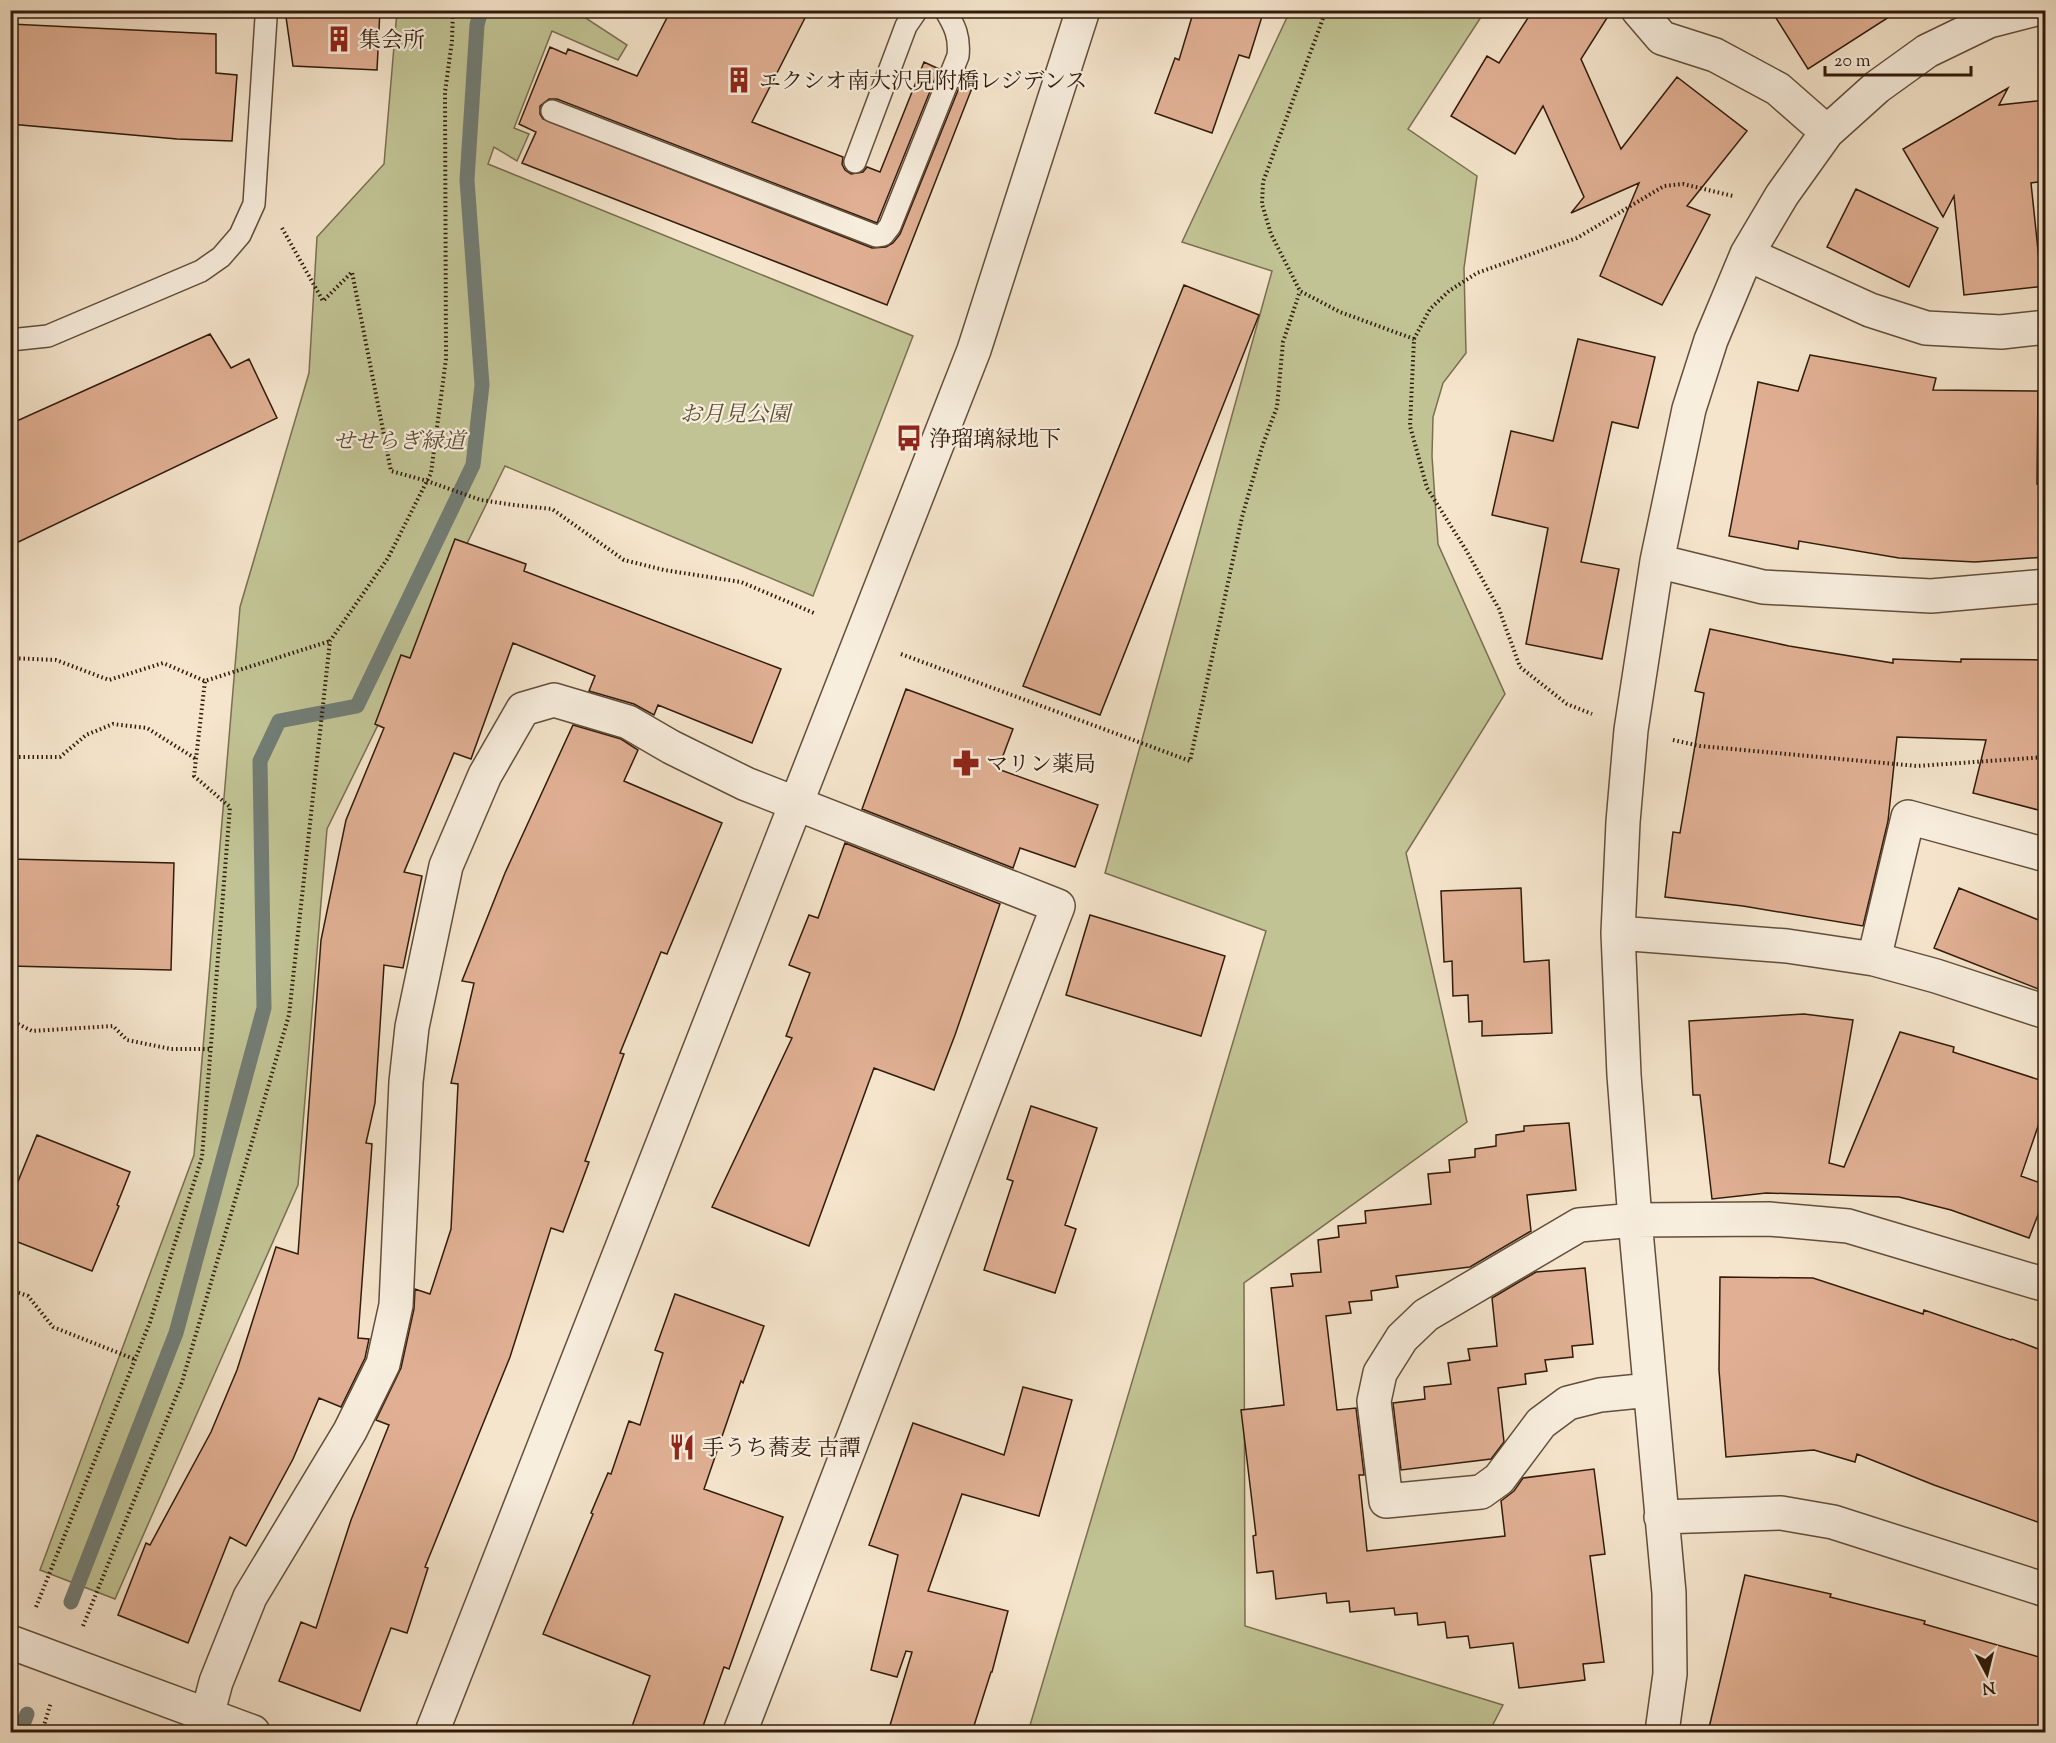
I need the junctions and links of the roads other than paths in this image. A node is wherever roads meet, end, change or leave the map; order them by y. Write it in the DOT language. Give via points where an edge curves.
graph roads {
  1 [pos="265,10"];
  2 [pos="917,10"];
  3 [pos="945,10"];
  4 [pos="1083,10"];
  5 [pos="1638,10"];
  6 [pos="2032,10"];
  7 [pos="552,111"];
  8 [pos="1827,132"];
  9 [pos="855,162"];
  10 [pos="1747,254"];
  11 [pos="2046,327"];
  12 [pos="10,340"];
  13 [pos="1657,561"];
  14 [pos="2046,586"];
  15 [pos="797,804"];
  16 [pos="2046,855"];
  17 [pos="1618,933"];
  18 [pos="1874,959"];
  19 [pos="2046,1012"];
  20 [pos="1635,1220"];
  21 [pos="2046,1285"];
  22 [pos="1650,1390"];
  23 [pos="1661,1516"];
  24 [pos="2046,1590"];
  25 [pos="10,1642"];
  26 [pos="207,1716"];
  27 [pos="243,1731"];
  28 [pos="432,1732"];
  29 [pos="740,1732"];
  30 [pos="1662,1732"];
  1 -- 12 [label="lane" via="254,204 240,235 221,257 201,271 48,336"];
  2 -- 9 [label="lane" via="906,26"];
  3 -- 7 [label="lane" via="956,28 958,56 883,235 876,236"];
  4 -- 15 [label="street" via="974,350"];
  5 -- 8 [label="street" via="1662,38 1715,55 1778,89"];
  6 -- 8 [label="street" via="1989,21 1928,51 1877,87"];
  8 -- 10 [label="street" via="1774,207"];
  10 -- 11 [label="street" via="1870,310 1926,328 2001,332"];
  10 -- 13 [label="street" via="1689,409"];
  13 -- 14 [label="street" via="1762,587 1931,596"];
  13 -- 17 [label="street" via="1631,730"];
  15 -- 26 [label="street" via="746,784 628,722 554,700 523,710 485,775 446,866 412,1027 396,1305 383,1364 350,1431 250,1598 216,1682"];
  15 -- 28 [label="street"];
  15 -- 29 [label="street" via="1058,906"];
  16 -- 18 [label="street" via="1908,817"];
  17 -- 18 [label="street" via="1786,946"];
  17 -- 20 [label="street"];
  18 -- 19 [label="street"];
  20 -- 21 [label="street" via="1769,1219 1848,1226"];
  20 -- 22 [label="street"];
  20 -- 22 [label="street" via="1579,1225 1426,1315 1402,1338 1380,1373 1374,1401 1386,1501 1481,1492 1499,1479 1541,1424 1568,1403"];
  22 -- 23 [label="street"];
  23 -- 24 [label="street" via="1781,1513 1833,1522"];
  23 -- 30 [label="street" via="1669,1593 1670,1674"];
  25 -- 26 [label="street"];
  26 -- 27 [label="street"];
}
